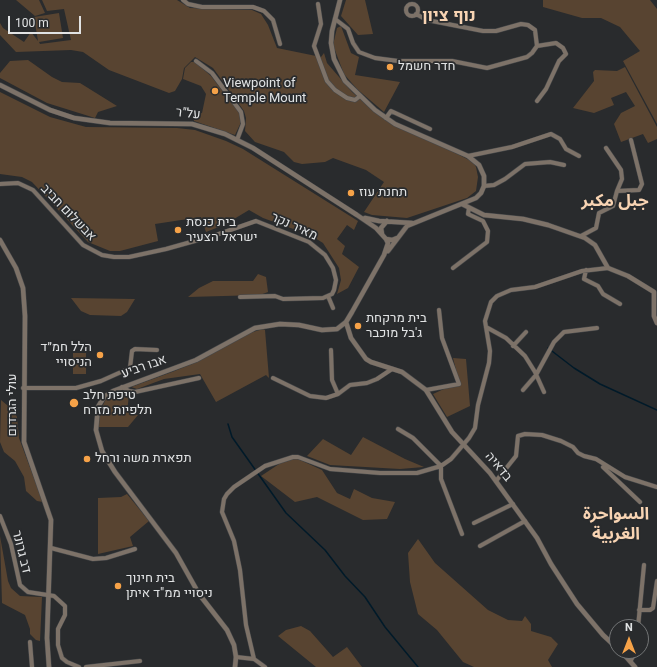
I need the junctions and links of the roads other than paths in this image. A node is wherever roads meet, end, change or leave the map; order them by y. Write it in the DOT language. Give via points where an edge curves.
graph roads {
  1 [pos="183,0"];
  2 [pos="340,0"];
  3 [pos="403,3"];
  4 [pos="318,4"];
  5 [pos="407,7"];
  6 [pos="416,14"];
  7 [pos="335,19"];
  8 [pos="280,44"];
  9 [pos="536,46"];
  10 [pos="196,61"];
  11 [pos="0,85"];
  12 [pos="360,96"];
  13 [pos="537,101"];
  14 [pos="386,118"];
  15 [pos="430,129"];
  16 [pos="237,140"];
  17 [pos="630,140"];
  18 [pos="606,148"];
  19 [pos="468,156"];
  20 [pos="579,156"];
  21 [pos="564,165"];
  22 [pos="0,184"];
  23 [pos="484,186"];
  24 [pos="617,191"];
  25 [pos="462,204"];
  26 [pos="469,208"];
  27 [pos="357,215"];
  28 [pos="387,221"];
  29 [pos="396,222"];
  30 [pos="415,222"];
  31 [pos="400,233"];
  32 [pos="382,234"];
  33 [pos="216,235"];
  34 [pos="581,236"];
  35 [pos="397,238"];
  36 [pos="386,239"];
  37 [pos="0,240"];
  38 [pos="384,255"];
  39 [pos="453,268"];
  40 [pos="608,268"];
  41 [pos="586,270"];
  42 [pos="240,296"];
  43 [pos="328,296"];
  44 [pos="656,299"];
  45 [pos="620,304"];
  46 [pos="333,308"];
  47 [pos="440,310"];
  48 [pos="346,322"];
  49 [pos="657,323"];
  50 [pos="486,327"];
  51 [pos="597,328"];
  52 [pos="526,332"];
  53 [pos="513,346"];
  54 [pos="157,350"];
  55 [pos="331,350"];
  56 [pos="392,369"];
  57 [pos="536,375"];
  58 [pos="199,378"];
  59 [pos="273,378"];
  60 [pos="122,387"];
  61 [pos="24,388"];
  62 [pos="426,390"];
  63 [pos="523,390"];
  64 [pos="544,392"];
  65 [pos="338,394"];
  66 [pos="398,428"];
  67 [pos="464,445"];
  68 [pos="596,459"];
  69 [pos="440,466"];
  70 [pos="496,481"];
  71 [pos="657,487"];
  72 [pos="640,502"];
  73 [pos="513,504"];
  74 [pos="0,516"];
  75 [pos="525,521"];
  76 [pos="474,523"];
  77 [pos="462,534"];
  78 [pos="480,546"];
  79 [pos="51,548"];
  80 [pos="135,549"];
  81 [pos="644,565"];
  82 [pos="657,581"];
  83 [pos="49,595"];
  84 [pos="639,610"];
  85 [pos="638,619"];
  86 [pos="609,641"];
  87 [pos="30,642"];
  88 [pos="236,657"];
  89 [pos="254,659"];
  90 [pos="140,660"];
  91 [pos="631,660"];
  92 [pos="32,667"];
  93 [pos="49,667"];
  94 [pos="79,667"];
  95 [pos="86,667"];
  96 [pos="236,667"];
  97 [pos="265,667"];
  98 [pos="635,667"];
  1 -- 8 [label="street" via="188,4 202,7 253,7 264,11 273,20"];
  2 -- 7 [label="street"];
  3 -- 5 [label="street"];
  4 -- 12 [label="street" via="321,24 314,46 327,80 335,90 347,98 355,100"];
  5 -- 6 [label="street" via="409,15"];
  5 -- 6 [label="street" via="414,5 418,9"];
  6 -- 9 [label="street" via="427,20 482,31 528,25 535,30"];
  7 -- 9 [label="street" via="348,29 353,43 361,53 382,59 452,61 487,68 527,57"];
  7 -- 12 [label="street" via="331,43 334,59 345,80"];
  9 -- 13 [label="street" via="556,43 566,54 559,61 546,89"];
  10 -- 16 [label="street" via="212,73 241,112 243,124"];
  11 -- 16 [label="street, על\"ר" via="50,110 74,118 110,123 192,124"];
  12 -- 14 [label="street"];
  14 -- 15 [label="street" via="391,110"];
  14 -- 19 [label="street" via="406,130"];
  16 -- 27 [label="street, על\"ר"];
  17 -- 24 [label="street" via="642,184 639,190"];
  18 -- 24 [label="street" via="621,170 622,179"];
  19 -- 20 [label="street" via="512,147 551,134 560,139 566,149"];
  19 -- 23 [label="street" via="482,171"];
  21 -- 23 [label="street" via="550,162 525,164 505,180"];
  22 -- 33 [label="street, אבשלום חביב" via="18,183 33,190 83,245 102,255 129,256"];
  23 -- 25 [label="street" via="476,198"];
  24 -- 34 [label="street" via="613,206 599,213 596,228"];
  25 -- 26 [label="street"];
  25 -- 30 [label="street"];
  26 -- 34 [label="street" via="484,215 523,219"];
  26 -- 39 [label="street" via="468,214 482,221 488,231 487,242"];
  27 -- 28 [label="street, על\"ר" via="370,220"];
  27 -- 32 [label="street, על\"ר"];
  28 -- 29 [label="street"];
  28 -- 32 [label="street" via="381,228"];
  29 -- 30 [label="street"];
  29 -- 31 [label="street" via="400,226"];
  30 -- 31 [label="street"];
  31 -- 35 [label="street"];
  32 -- 36 [label="street"];
  33 -- 43 [label="street, מאיר נקר" via="256,221 310,242 325,255 333,268 336,280 334,290"];
  34 -- 40 [label="street" via="595,245"];
  35 -- 36 [label="street"];
  35 -- 38 [label="street"];
  36 -- 38 [label="street" via="388,243"];
  37 -- 61 [label="street, עולי הגרדום" via="16,268 23,288"];
  38 -- 48 [label="street"];
  40 -- 41 [label="street"];
  40 -- 44 [label="street" via="648,287 654,292"];
  41 -- 45 [label="street" via="584,279 598,286 603,294"];
  41 -- 50 [label="street" via="535,287 503,293 491,302 486,314"];
  42 -- 43 [label="street" via="318,299"];
  43 -- 46 [label="street"];
  44 -- 49 [label="street" via="654,316"];
  47 -- 62 [label="street" via="444,348 458,384"];
  48 -- 56 [label="street, בדאיה" via="351,338 366,359"];
  48 -- 60 [label="street, אבו רביע" via="329,331 280,324 255,328 188,363"];
  50 -- 53 [label="street" via="506,338"];
  50 -- 67 [label="street" via="489,363 475,428"];
  51 -- 57 [label="street" via="564,332 554,342"];
  52 -- 53 [label="street"];
  53 -- 57 [label="street" via="525,356"];
  54 -- 61 [label="street" via="135,348 130,368 101,381 76,388"];
  55 -- 65 [label="street" via="332,380"];
  56 -- 62 [label="street, בדאיה" via="412,379"];
  56 -- 65 [label="street" via="378,379 350,385"];
  57 -- 63 [label="street"];
  57 -- 64 [label="street"];
  58 -- 60 [label="street" via="135,392"];
  59 -- 65 [label="street" via="310,396 326,398"];
  60 -- 88 [label="street, אבו רביע" via="107,394 98,407 96,430 99,445 115,472 176,553 199,594 227,630"];
  61 -- 79 [label="street, עולי הגרדום" via="24,442 49,512 52,526"];
  62 -- 67 [label="street, בדאיה" via="452,432"];
  66 -- 69 [label="street" via="413,438"];
  67 -- 69 [label="street"];
  67 -- 70 [label="street, בדאיה"];
  68 -- 70 [label="street" via="584,456 573,447 549,437 519,434 516,456"];
  68 -- 71 [label="street" via="625,478"];
  68 -- 72 [label="street"];
  69 -- 77 [label="street" via="441,479"];
  69 -- 89 [label="street" via="417,473 380,473 330,469 293,457 265,466 226,494 222,512 234,541 246,625"];
  70 -- 73 [label="street, בדאיה"];
  73 -- 75 [label="street, בדאיה"];
  73 -- 76 [label="street"];
  74 -- 83 [label="street, דב גרונר" via="11,544 20,585 28,592"];
  75 -- 78 [label="street"];
  75 -- 86 [label="street, בדאיה" via="577,604"];
  79 -- 80 [label="street" via="93,559 106,558"];
  79 -- 83 [label="street, עולי הגרדום"];
  81 -- 84 [label="street"];
  82 -- 84 [label="street" via="653,608"];
  83 -- 93 [label="street, עולי הגרדום"];
  83 -- 94 [label="street" via="63,602 67,612 58,629 59,651 67,662"];
  84 -- 85 [label="street"];
  87 -- 92 [label="street"];
  88 -- 89 [label="street"];
  88 -- 96 [label="street, אבו רביע"];
  89 -- 97 [label="street"];
  90 -- 95 [label="street"];
  91 -- 98 [label="street"];
}
